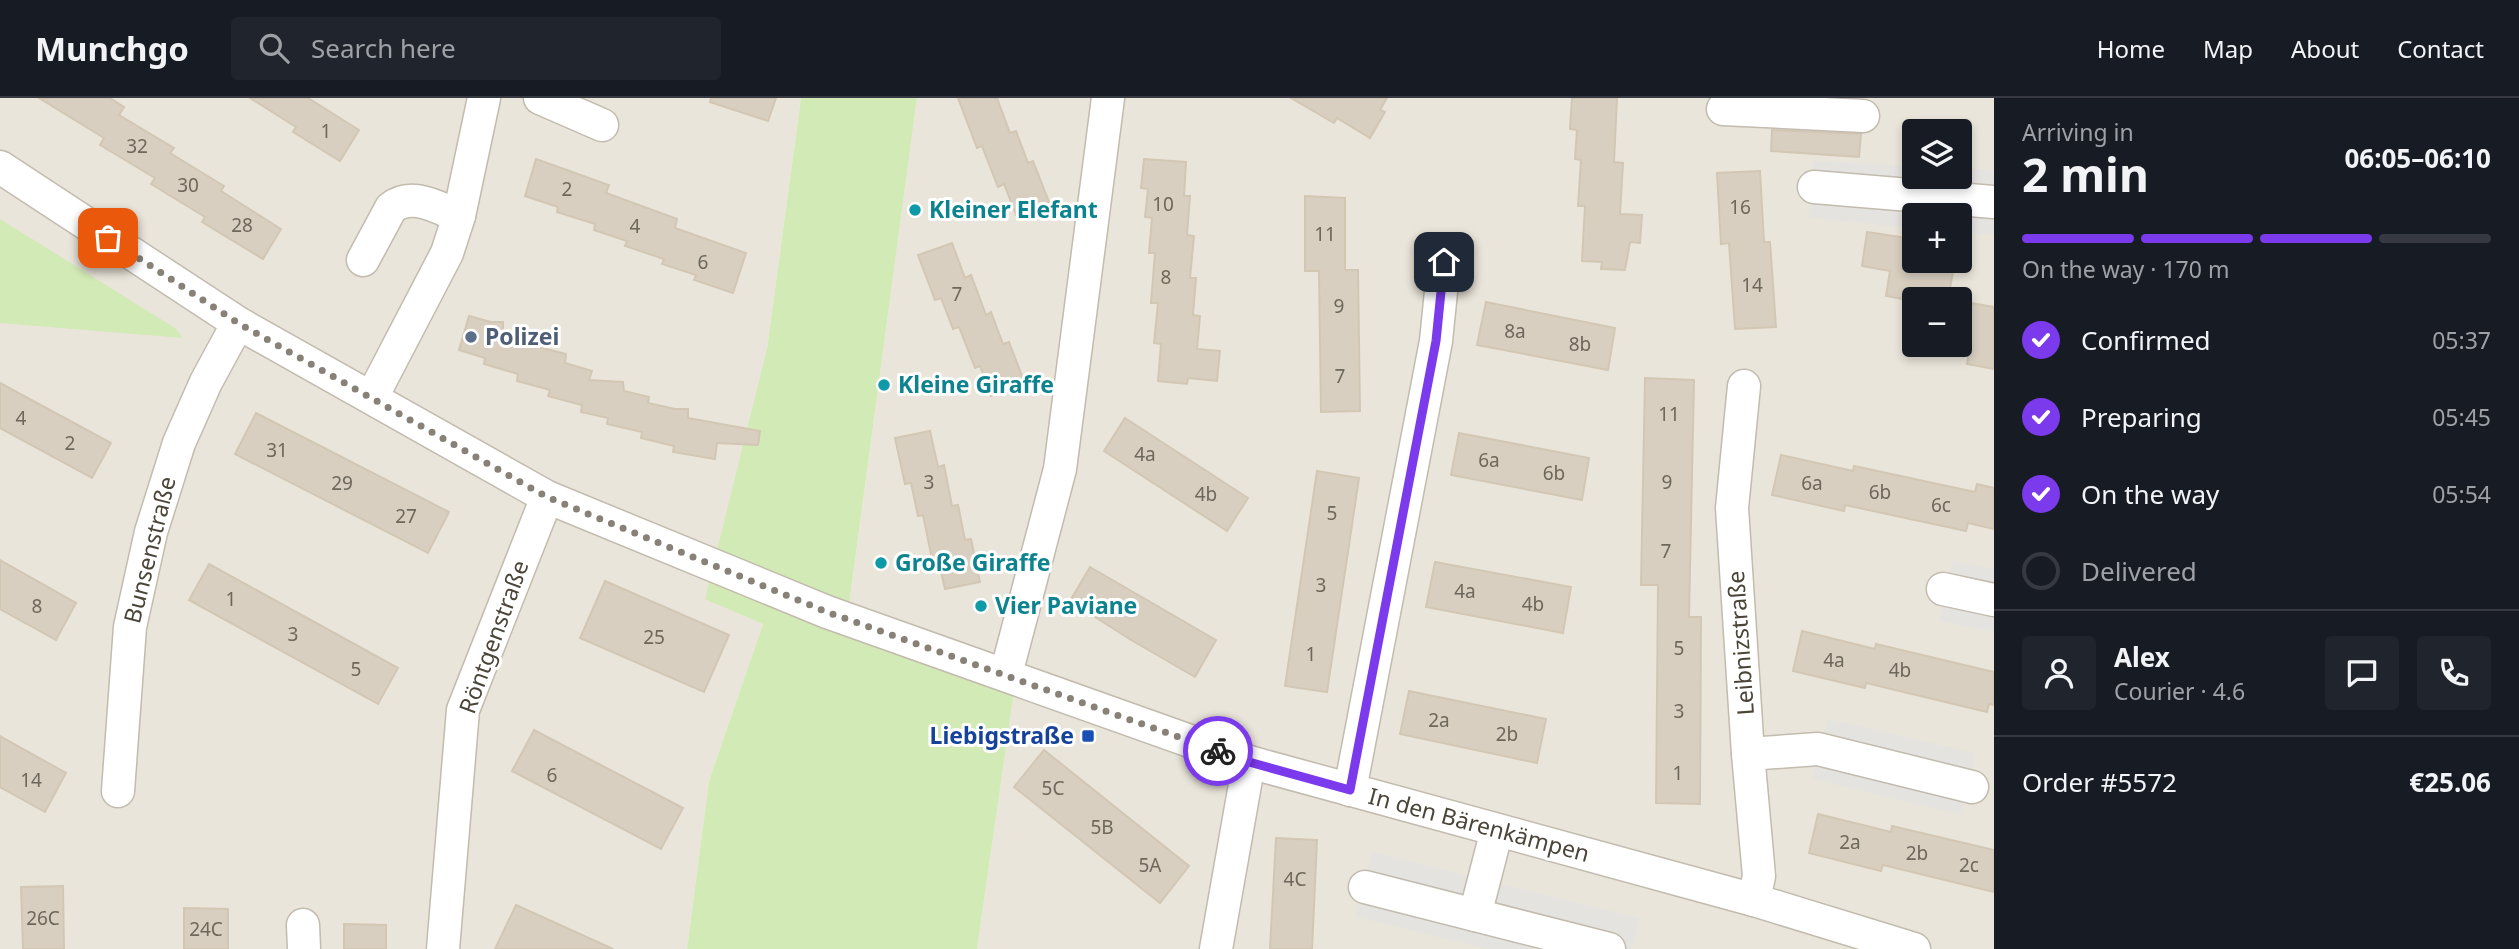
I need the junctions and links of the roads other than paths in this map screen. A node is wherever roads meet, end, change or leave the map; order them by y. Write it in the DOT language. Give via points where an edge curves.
graph roads {
  1 [pos="484,98"];
  2 [pos="540,98"];
  3 [pos="1108,98"];
  4 [pos="1723,107"];
  5 [pos="1863,116"];
  6 [pos="602,125"];
  7 [pos="0,167"];
  8 [pos="1814,187"];
  9 [pos="1994,202"];
  10 [pos="459,216"];
  11 [pos="363,260"];
  12 [pos="1444,262"];
  13 [pos="238,323"];
  14 [pos="1744,386"];
  15 [pos="372,397"];
  16 [pos="547,497"];
  17 [pos="1943,589"];
  18 [pos="1994,600"];
  19 [pos="1006,674"];
  20 [pos="1748,754"];
  21 [pos="1249,762"];
  22 [pos="1972,787"];
  23 [pos="1350,790"];
  24 [pos="118,791"];
  25 [pos="1497,830"];
  26 [pos="1365,887"];
  27 [pos="1754,900"];
  28 [pos="1475,915"];
  29 [pos="443,949"];
  30 [pos="1216,949"];
  31 [pos="1609,949"];
  32 [pos="1914,949"];
  1 -- 10 [label="street"];
  2 -- 6 [label="street"];
  3 -- 19 [label="street" via="1060,469"];
  4 -- 5 [label="street"];
  7 -- 13 [label="street, In den Bärenkämpen"];
  8 -- 9 [label="street"];
  10 -- 11 [label="street" via="422,202 396,204"];
  10 -- 15 [label="street" via="447,253"];
  12 -- 23 [label="street" via="1436,341"];
  13 -- 15 [label="street, In den Bärenkämpen"];
  13 -- 24 [label="street, Bunsenstraße" via="179,443 151,532 130,627"];
  14 -- 20 [label="street, Leibnizstraße" via="1732,508"];
  15 -- 16 [label="street, In den Bärenkämpen"];
  16 -- 19 [label="street, In den Bärenkämpen" via="827,612"];
  16 -- 29 [label="street, Röntgenstraße" via="463,710"];
  17 -- 18 [label="street"];
  19 -- 21 [label="street, In den Bärenkämpen"];
  20 -- 22 [label="street" via="1818,749"];
  20 -- 27 [label="street, Leibnizstraße" via="1759,876"];
  21 -- 23 [label="street, In den Bärenkämpen"];
  21 -- 30 [label="street"];
  23 -- 25 [label="street, In den Bärenkämpen"];
  25 -- 27 [label="street, In den Bärenkämpen"];
  25 -- 28 [label="street"];
  26 -- 28 [label="street"];
  27 -- 32 [label="street, In den Bärenkämpen"];
  28 -- 31 [label="street"];
}
